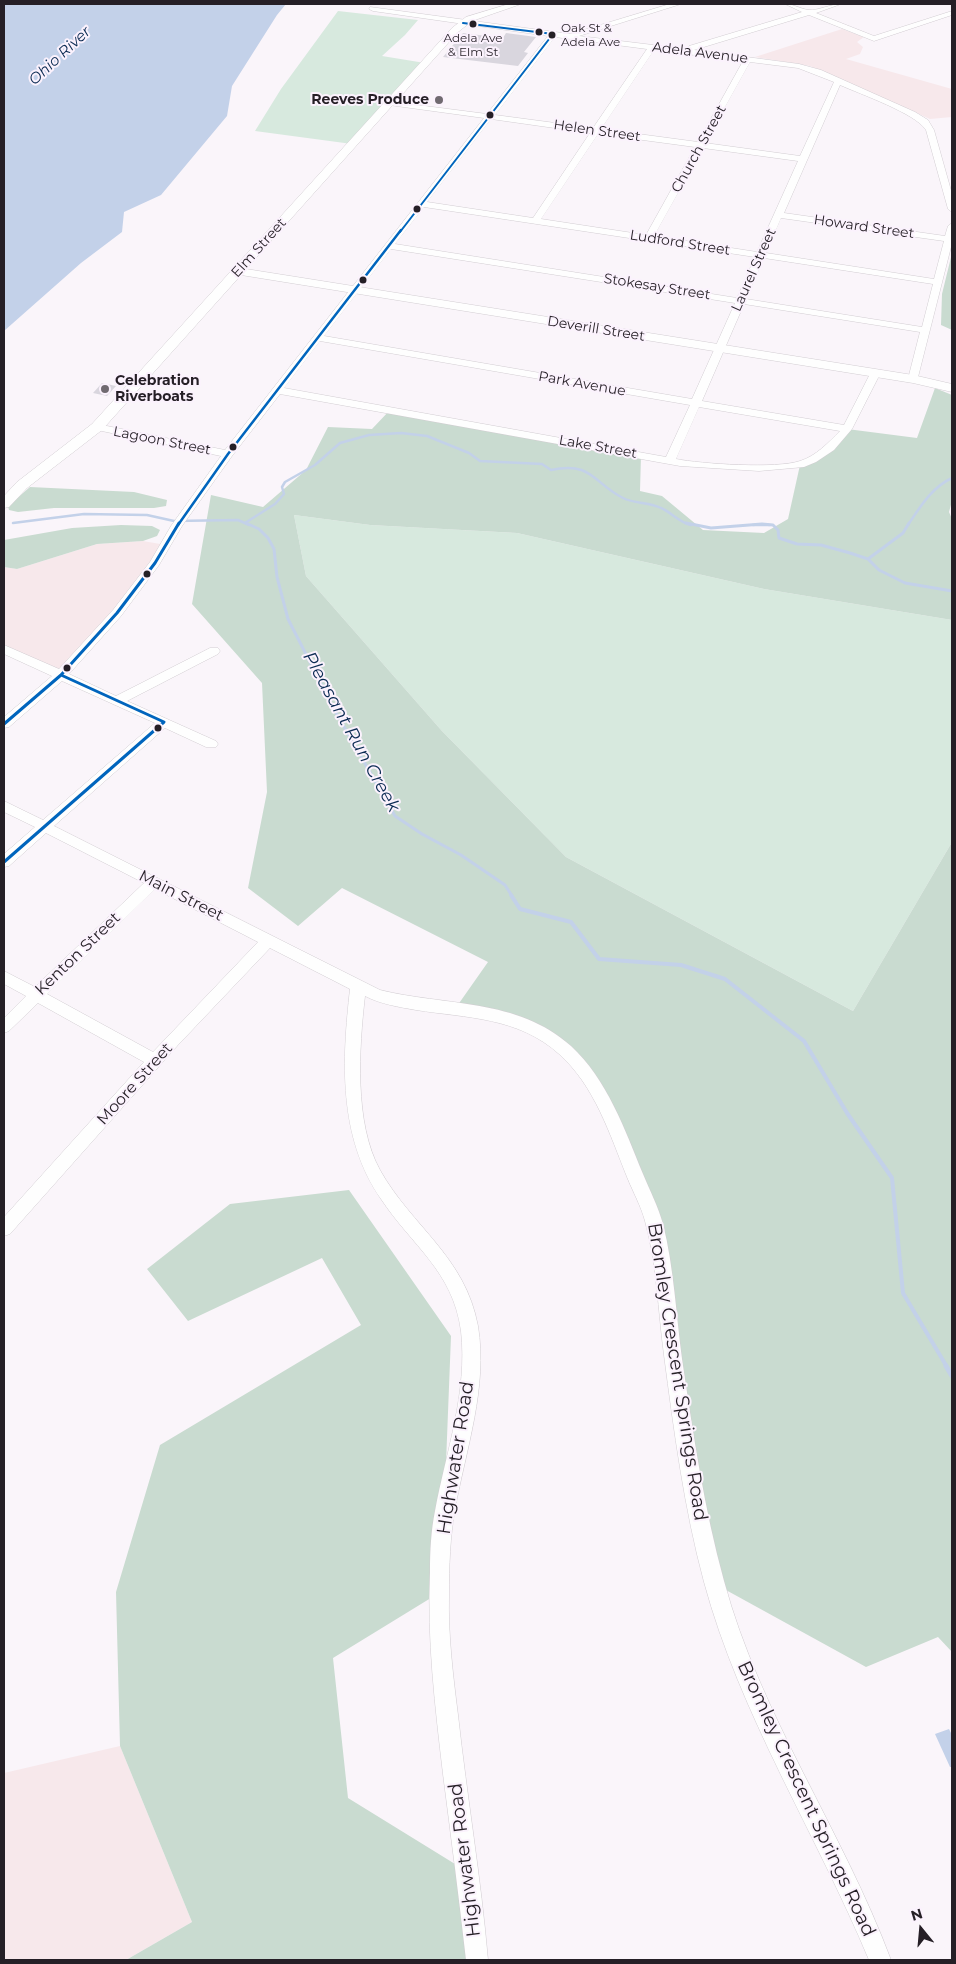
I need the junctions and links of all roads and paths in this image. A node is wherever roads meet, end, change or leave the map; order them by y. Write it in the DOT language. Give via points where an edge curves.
graph roads {
  1 [pos="381,4"];
  2 [pos="517,4"];
  3 [pos="677,4"];
  4 [pos="788,4"];
  5 [pos="838,4"];
  6 [pos="809,13"];
  7 [pos="952,14"];
  8 [pos="463,22"];
  9 [pos="553,34"];
  10 [pos="570,36"];
  11 [pos="652,47"];
  12 [pos="688,51"];
  13 [pos="748,59"];
  14 [pos="839,81"];
  15 [pos="389,103"];
  16 [pos="491,116"];
  17 [pos="595,130"];
  18 [pos="701,145"];
  19 [pos="804,159"];
  20 [pos="422,204"];
  21 [pos="952,209"];
  22 [pos="778,215"];
  23 [pos="535,221"];
  24 [pos="952,226"];
  25 [pos="649,238"];
  26 [pos="949,239"];
  27 [pos="390,246"];
  28 [pos="760,255"];
  29 [pos="239,271"];
  30 [pos="938,282"];
  31 [pos="356,290"];
  32 [pos="740,300"];
  33 [pos="925,330"];
  34 [pos="318,338"];
  35 [pos="719,349"];
  36 [pos="875,374"];
  37 [pos="912,379"];
  38 [pos="952,388"];
  39 [pos="277,390"];
  40 [pos="695,403"];
  41 [pos="97,427"];
  42 [pos="847,429"];
  43 [pos="228,454"];
  44 [pos="670,460"];
  45 [pos="4,504"];
  46 [pos="4,649"];
  47 [pos="214,651"];
  48 [pos="62,675"];
  49 [pos="116,701"];
  50 [pos="164,722"];
  51 [pos="4,724"];
  52 [pos="211,744"];
  53 [pos="4,806"];
  54 [pos="44,826"];
  55 [pos="4,862"];
  56 [pos="154,882"];
  57 [pos="269,940"];
  58 [pos="4,977"];
  59 [pos="358,986"];
  60 [pos="36,995"];
  61 [pos="4,1027"];
  62 [pos="156,1062"];
  63 [pos="4,1229"];
  64 [pos="477,1960"];
  65 [pos="880,1960"];
  1 -- 8 [label="street, Adela Avenue" via="373,9"];
  2 -- 8 [label="main road, Elm Street"];
  3 -- 10 [label="street"];
  4 -- 6 [label="street"];
  5 -- 6 [label="street"];
  6 -- 7 [label="street" via="874,39"];
  6 -- 12 [label="street"];
  8 -- 9 [label="street, Adela Avenue"];
  8 -- 15 [label="main road, Elm Street"];
  9 -- 10 [label="street, Adela Avenue"];
  9 -- 16 [label="street"];
  10 -- 11 [label="street, Adela Avenue"];
  11 -- 12 [label="street, Adela Avenue"];
  11 -- 17 [label="street"];
  12 -- 13 [label="street, Adela Avenue"];
  13 -- 14 [label="street, Adela Avenue" via="799,66"];
  13 -- 18 [label="street, Church Street"];
  14 -- 19 [label="street, Laurel Street"];
  14 -- 21 [label="street, Adela Avenue" via="925,122"];
  15 -- 16 [label="street, Helen Street"];
  15 -- 29 [label="main road, Elm Street"];
  16 -- 17 [label="street, Helen Street"];
  16 -- 20 [label="street"];
  17 -- 18 [label="street, Helen Street"];
  17 -- 23 [label="street"];
  18 -- 19 [label="street, Helen Street"];
  18 -- 25 [label="street, Church Street"];
  19 -- 22 [label="street, Laurel Street"];
  20 -- 23 [label="street, Ludford Street"];
  20 -- 27 [label="street"];
  22 -- 26 [label="street, Howard Street"];
  22 -- 28 [label="street, Laurel Street"];
  23 -- 25 [label="street, Ludford Street"];
  24 -- 26 [label="street"];
  25 -- 28 [label="street, Ludford Street"];
  26 -- 30 [label="street"];
  27 -- 31 [label="street"];
  27 -- 32 [label="street, Stokesay Street"];
  28 -- 30 [label="street, Ludford Street"];
  28 -- 32 [label="street, Laurel Street"];
  29 -- 31 [label="main road, Deverill Street"];
  29 -- 41 [label="main road, Elm Street"];
  30 -- 33 [label="street"];
  31 -- 34 [label="street"];
  31 -- 35 [label="main road, Deverill Street"];
  32 -- 33 [label="street, Stokesay Street"];
  32 -- 35 [label="street, Laurel Street"];
  33 -- 37 [label="street"];
  34 -- 39 [label="street"];
  34 -- 40 [label="street, Park Avenue"];
  35 -- 36 [label="main road, Deverill Street"];
  35 -- 40 [label="street, Laurel Street"];
  36 -- 37 [label="main road, Deverill Street"];
  36 -- 42 [label="street, Lake Street"];
  37 -- 38 [label="main road, Deverill Street"];
  39 -- 43 [label="street"];
  39 -- 44 [label="street, Lake Street"];
  40 -- 42 [label="street, Park Avenue"];
  40 -- 44 [label="street, Laurel Street"];
  41 -- 43 [label="street, Lagoon Street"];
  41 -- 45 [label="main road, Elm Street" via="22,485"];
  42 -- 44 [label="street, Lake Street" via="830,448 800,465 759,468"];
  43 -- 48 [label="street" via="128,599"];
  46 -- 48 [label="street"];
  47 -- 49 [label="street"];
  48 -- 49 [label="street"];
  48 -- 51 [label="street"];
  49 -- 50 [label="street"];
  50 -- 52 [label="street"];
  50 -- 54 [label="street"];
  53 -- 54 [label="street, Main Street"];
  54 -- 55 [label="street"];
  54 -- 56 [label="street, Main Street"];
  56 -- 57 [label="street, Main Street"];
  56 -- 60 [label="street, Kenton Street"];
  57 -- 59 [label="street, Main Street"];
  57 -- 62 [label="street, Moore Street"];
  58 -- 60 [label="street"];
  59 -- 64 [label="street, Highwater Road" via="354,1051 360,1140 368,1164 386,1192 440,1259 455,1284 470,1336 470,1384 444,1514 439,1593 442,1669"];
  59 -- 65 [label="street, Bromley Crescent Springs Road" via="408,1004 516,1019 539,1029 563,1048 596,1089 655,1226 690,1478 715,1584 746,1675 862,1914"];
  60 -- 61 [label="street, Kenton Street"];
  60 -- 62 [label="street"];
  62 -- 63 [label="street, Moore Street"];
}
